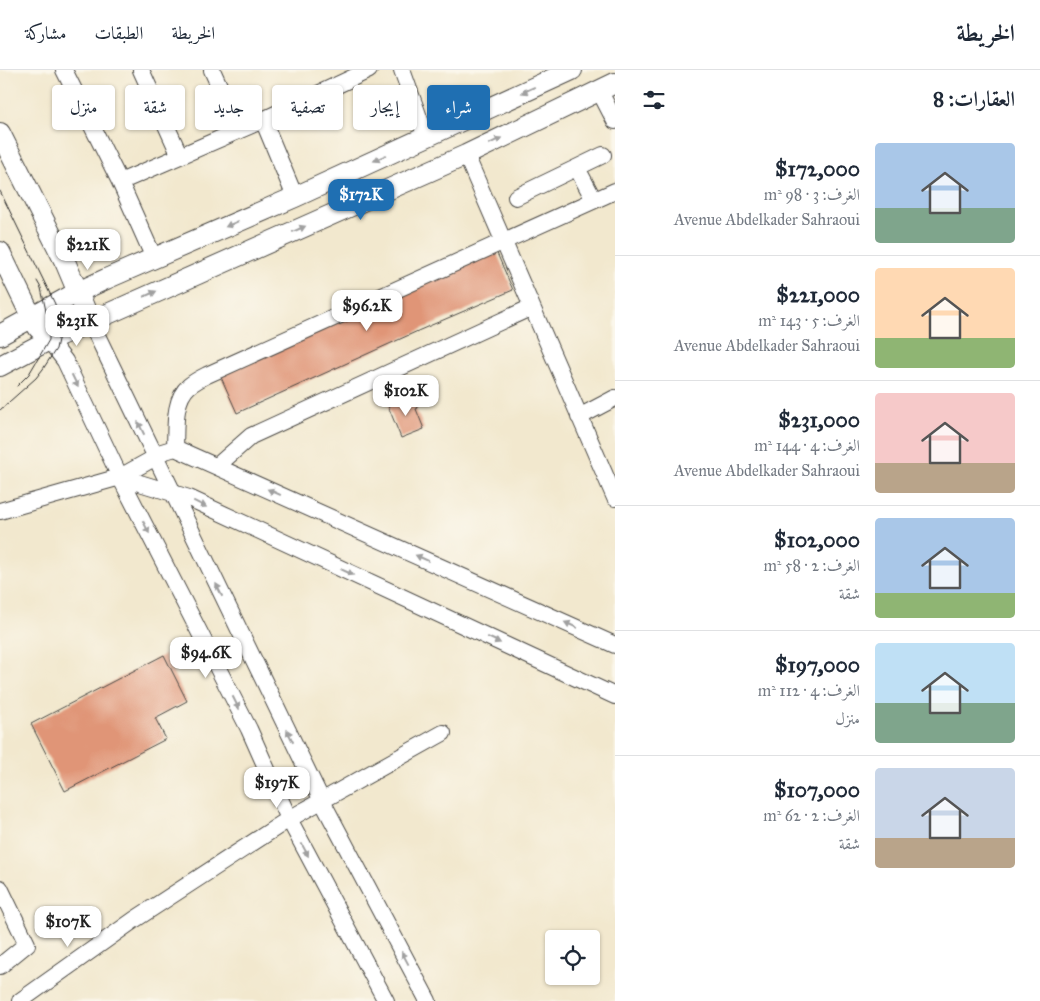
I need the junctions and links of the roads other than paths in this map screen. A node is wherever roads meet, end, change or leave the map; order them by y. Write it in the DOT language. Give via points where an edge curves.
graph roads {
  1 [pos="64,70"];
  2 [pos="141,70"];
  3 [pos="213,70"];
  4 [pos="369,70"];
  5 [pos="402,70"];
  6 [pos="572,70"];
  7 [pos="220,85"];
  8 [pos="607,87"];
  9 [pos="263,120"];
  10 [pos="615,121"];
  11 [pos="239,130"];
  12 [pos="0,133"];
  13 [pos="426,137"];
  14 [pos="466,155"];
  15 [pos="603,155"];
  16 [pos="180,156"];
  17 [pos="577,168"];
  18 [pos="120,182"];
  19 [pos="615,191"];
  20 [pos="295,197"];
  21 [pos="516,197"];
  22 [pos="594,200"];
  23 [pos="504,242"];
  24 [pos="0,252"];
  25 [pos="154,258"];
  26 [pos="78,292"];
  27 [pos="532,307"];
  28 [pos="32,318"];
  29 [pos="90,322"];
  30 [pos="0,335"];
  31 [pos="49,340"];
  32 [pos="0,366"];
  33 [pos="615,398"];
  34 [pos="579,417"];
  35 [pos="175,448"];
  36 [pos="156,457"];
  37 [pos="217,466"];
  38 [pos="120,476"];
  39 [pos="172,492"];
  40 [pos="615,498"];
  41 [pos="0,511"];
  42 [pos="615,645"];
  43 [pos="615,696"];
  44 [pos="443,733"];
  45 [pos="322,801"];
  46 [pos="289,820"];
  47 [pos="0,888"];
  48 [pos="0,966"];
  49 [pos="20,1001"];
  50 [pos="386,1001"];
  51 [pos="428,1001"];
  1 -- 18 [label="street"];
  2 -- 16 [label="street"];
  3 -- 7 [label="street"];
  4 -- 9 [label="street"];
  5 -- 13 [label="street"];
  6 -- 13 [label="main road, one-way"];
  8 -- 10 [label="street"];
  14 -- 8 [label="main road, one-way"];
  9 -- 20 [label="street"];
  11 -- 16 [label="street"];
  12 -- 26 [label="main road"];
  13 -- 20 [label="main road, one-way"];
  14 -- 23 [label="street"];
  29 -- 14 [label="main road, one-way"];
  15 -- 17 [label="street"];
  16 -- 18 [label="street"];
  17 -- 21 [label="street"];
  17 -- 22 [label="street"];
  18 -- 25 [label="street"];
  19 -- 22 [label="street"];
  20 -- 25 [label="main road, one-way"];
  22 -- 23 [label="street"];
  23 -- 27 [label="street"];
  23 -- 35 [label="street" via="206,375 188,387 179,400"];
  24 -- 28 [label="main road"];
  25 -- 26 [label="main road"];
  26 -- 28 [label="main road"];
  26 -- 29 [label="main road"];
  27 -- 34 [label="street"];
  27 -- 37 [label="street" via="251,436"];
  28 -- 30 [label="main road"];
  28 -- 31 [label="main road"];
  29 -- 31 [label="main road"];
  36 -- 29 [label="street, one-way"];
  31 -- 32 [label="main road"];
  31 -- 38 [label="street, one-way" via="65,361"];
  33 -- 34 [label="street"];
  34 -- 40 [label="street"];
  35 -- 36 [label="street"];
  35 -- 37 [label="street"];
  36 -- 38 [label="street"];
  36 -- 39 [label="street"];
  42 -- 37 [label="street, one-way"];
  38 -- 39 [label="street"];
  38 -- 41 [label="street"];
  38 -- 46 [label="street, one-way" via="249,729"];
  39 -- 43 [label="street, one-way"];
  45 -- 39 [label="street, one-way"];
  44 -- 45 [label="street"];
  45 -- 46 [label="street"];
  51 -- 45 [label="street, one-way"];
  46 -- 49 [label="street" via="134,920"];
  46 -- 50 [label="street, one-way"];
  47 -- 48 [label="street" via="27,944"];
}
